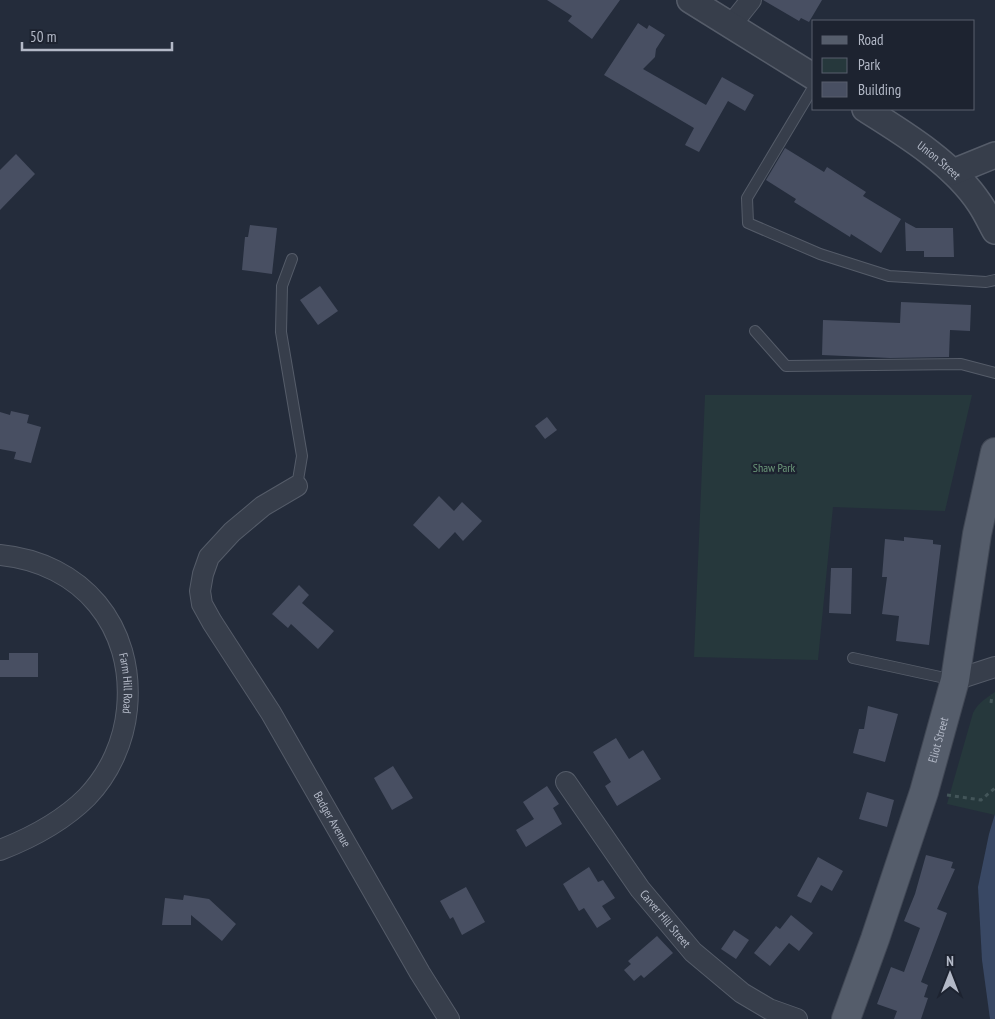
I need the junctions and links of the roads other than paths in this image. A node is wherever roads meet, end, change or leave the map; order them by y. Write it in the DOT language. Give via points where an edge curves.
graph roads {
  1 [pos="690,0"];
  2 [pos="751,0"];
  3 [pos="731,25"];
  4 [pos="812,75"];
  5 [pos="812,89"];
  6 [pos="867,110"];
  7 [pos="995,155"];
  8 [pos="953,172"];
  9 [pos="995,231"];
  10 [pos="292,259"];
  11 [pos="995,280"];
  12 [pos="756,332"];
  13 [pos="995,373"];
  14 [pos="995,452"];
  15 [pos="297,486"];
  16 [pos="0,555"];
  17 [pos="854,658"];
  18 [pos="995,667"];
  19 [pos="955,680"];
  20 [pos="566,782"];
  21 [pos="0,850"];
  22 [pos="449,1019"];
  23 [pos="797,1019"];
  24 [pos="846,1019"];
  1 -- 3 [label="street"];
  2 -- 3 [label="street"];
  3 -- 4 [label="street"];
  5 -- 11 [label="lane" via="747,198 748,223 820,254 888,276"];
  6 -- 8 [label="street, Union Street" via="906,134"];
  7 -- 8 [label="street"];
  8 -- 9 [label="street, Union Street" via="980,203"];
  10 -- 15 [label="lane" via="282,286 281,332 302,456"];
  12 -- 13 [label="lane" via="786,366 961,364"];
  14 -- 19 [label="main road, Eliot Street" via="977,534"];
  15 -- 22 [label="street, Badger Avenue" via="263,506 232,532 209,558 200,591 202,604 271,713"];
  16 -- 21 [label="street, Farm Hill Road" via="46,565 88,594 114,630 128,673 126,720 120,745 88,796 56,822"];
  17 -- 19 [label="lane"];
  18 -- 19 [label="street"];
  19 -- 24 [label="main road, Eliot Street" via="924,792"];
  20 -- 23 [label="street, Carver Hill Street" via="640,888 693,952 742,993 769,1009"];
}
